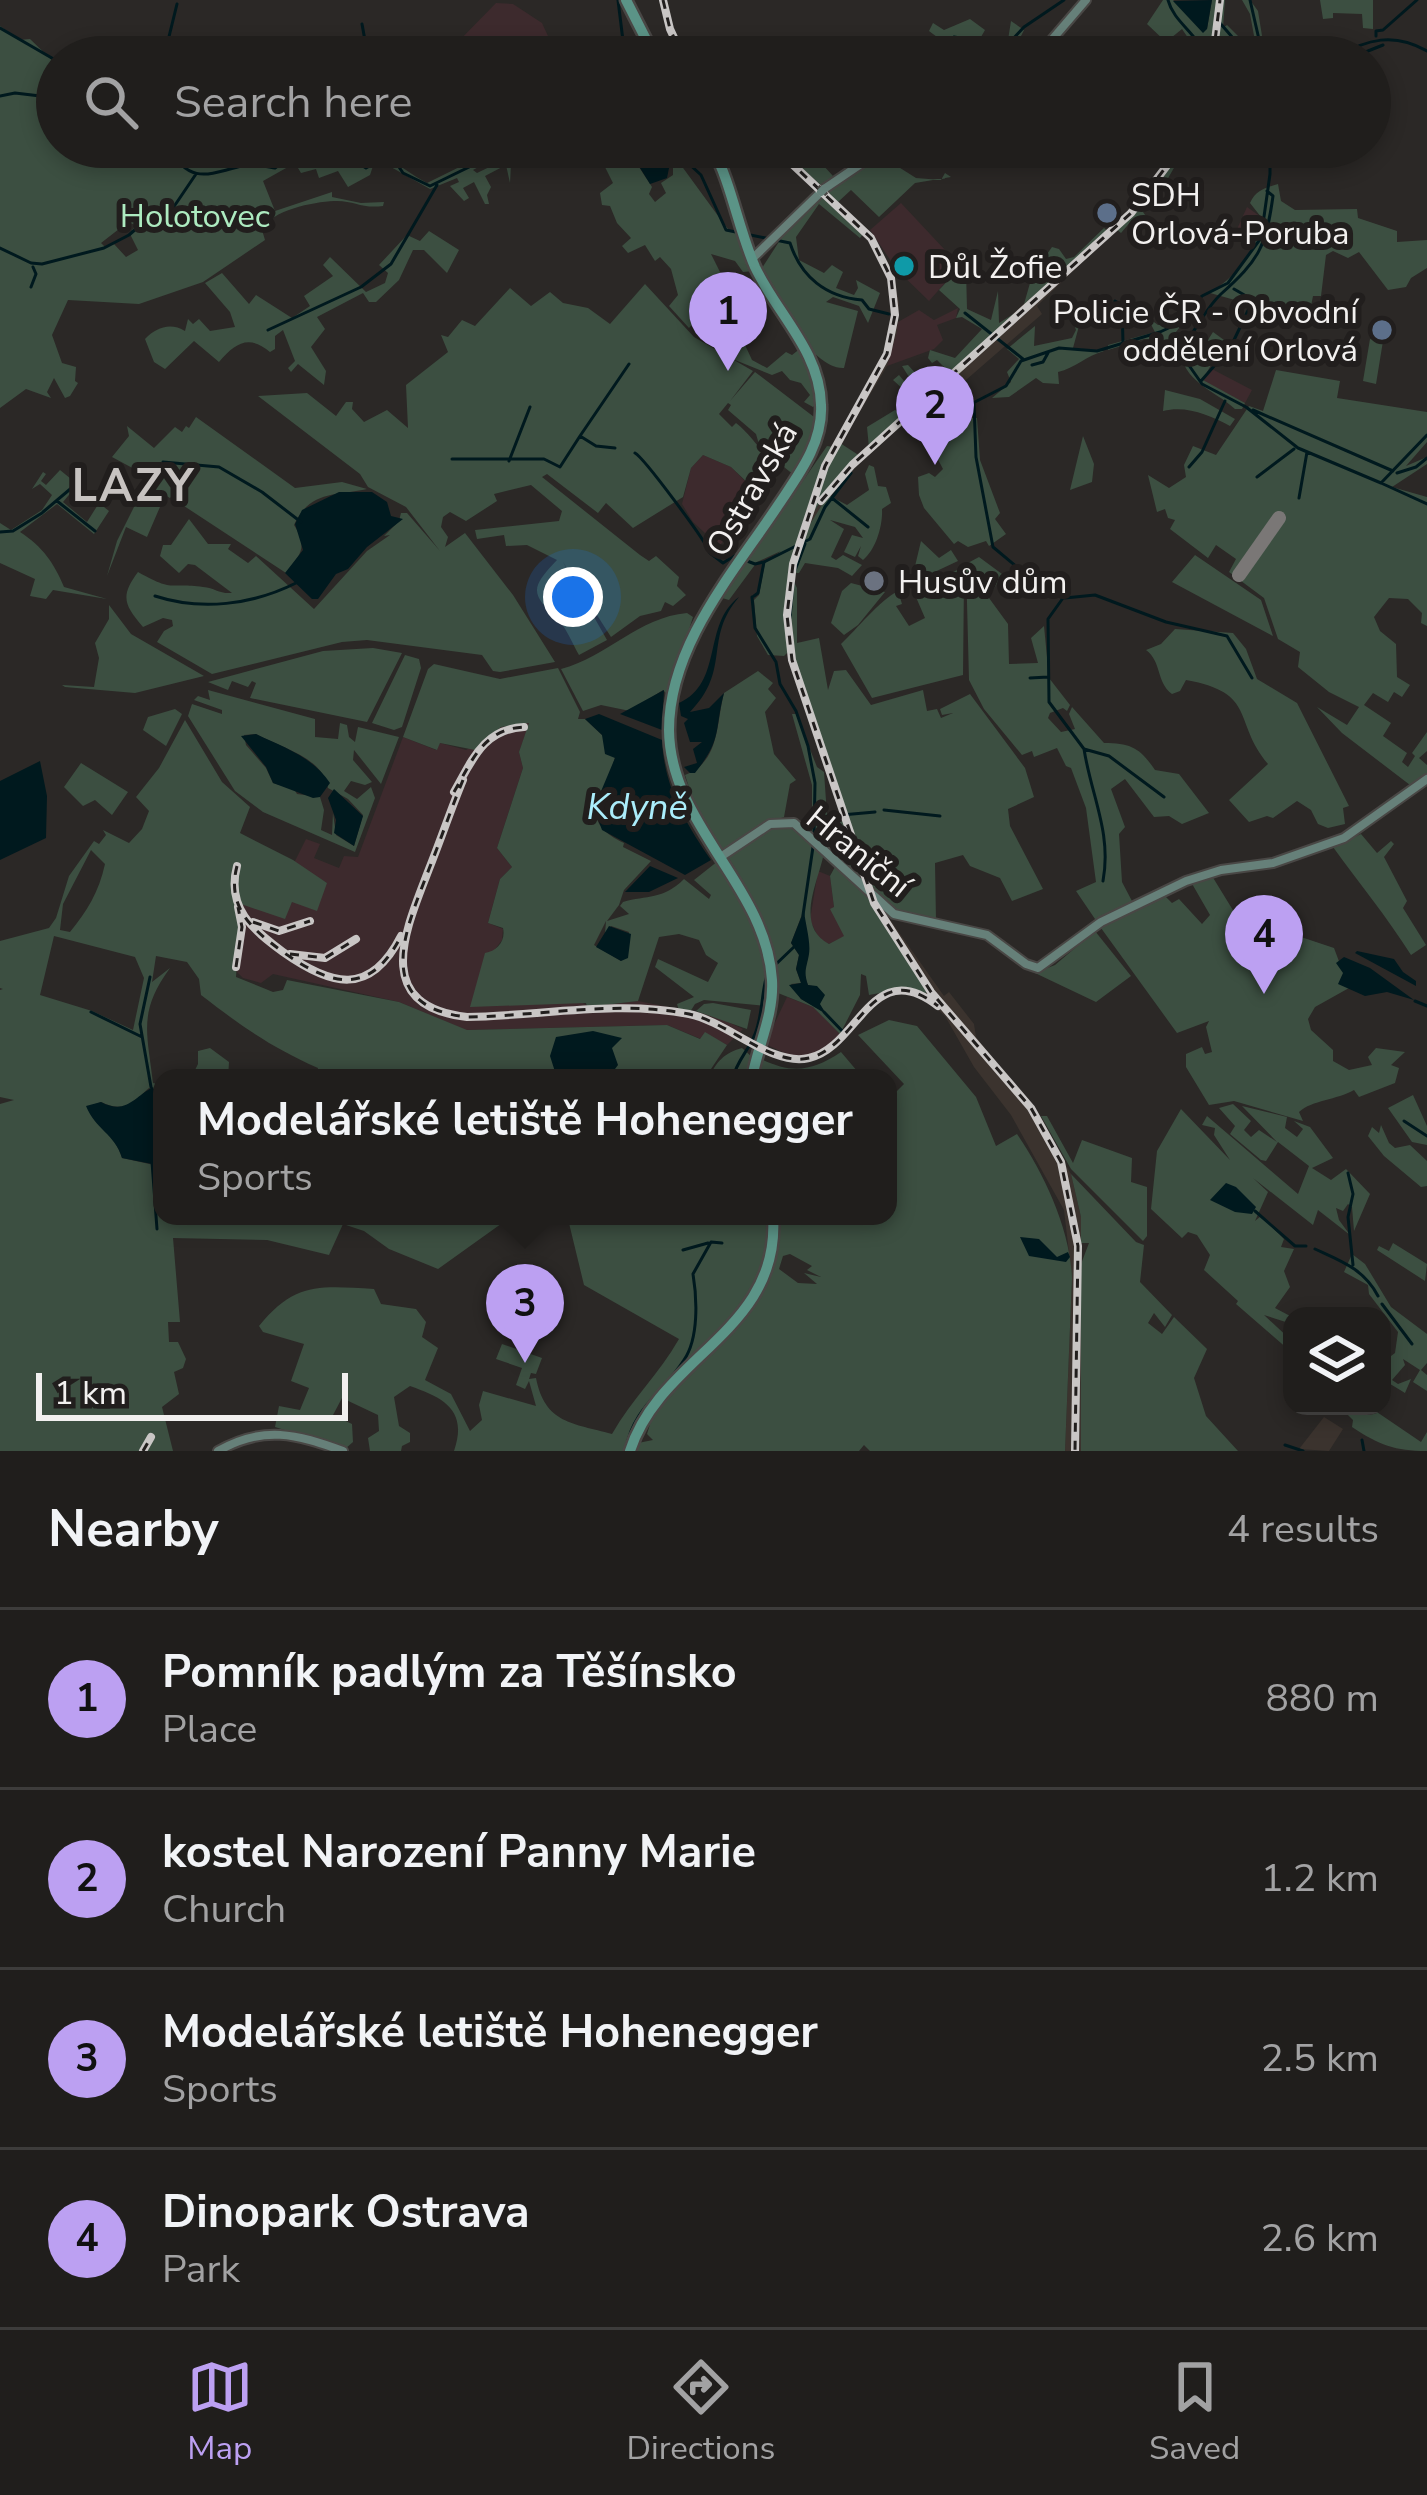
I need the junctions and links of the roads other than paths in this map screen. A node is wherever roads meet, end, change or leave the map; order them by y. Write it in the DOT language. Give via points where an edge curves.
graph roads {
  1 [pos="626,0"];
  2 [pos="1086,0"];
  3 [pos="644,36"];
  4 [pos="1055,36"];
  5 [pos="720,168"];
  6 [pos="856,168"];
  7 [pos="757,261"];
  8 [pos="1427,779"];
  9 [pos="722,856"];
  10 [pos="754,1069"];
  11 [pos="772,1225"];
  12 [pos="218,1451"];
  13 [pos="343,1451"];
  14 [pos="632,1451"];
  1 -- 3 [label="main road"];
  2 -- 4 [label="main road"];
  5 -- 7 [label="main road, Ostravská"];
  6 -- 7 [label="main road"];
  7 -- 9 [label="main road, Ostravská" via="813,362 821,419 802,470 707,612 678,673 674,766"];
  8 -- 9 [label="main road, Hraniční" via="1344,838 1194,878 1095,926 1035,968 987,934 896,916 794,823 765,826"];
  9 -- 10 [label="main road" via="752,907 770,968 770,1010"];
  11 -- 14 [label="main road" via="772,1257 754,1299 662,1396"];
  12 -- 13 [label="main road" via="274,1432"];
}
